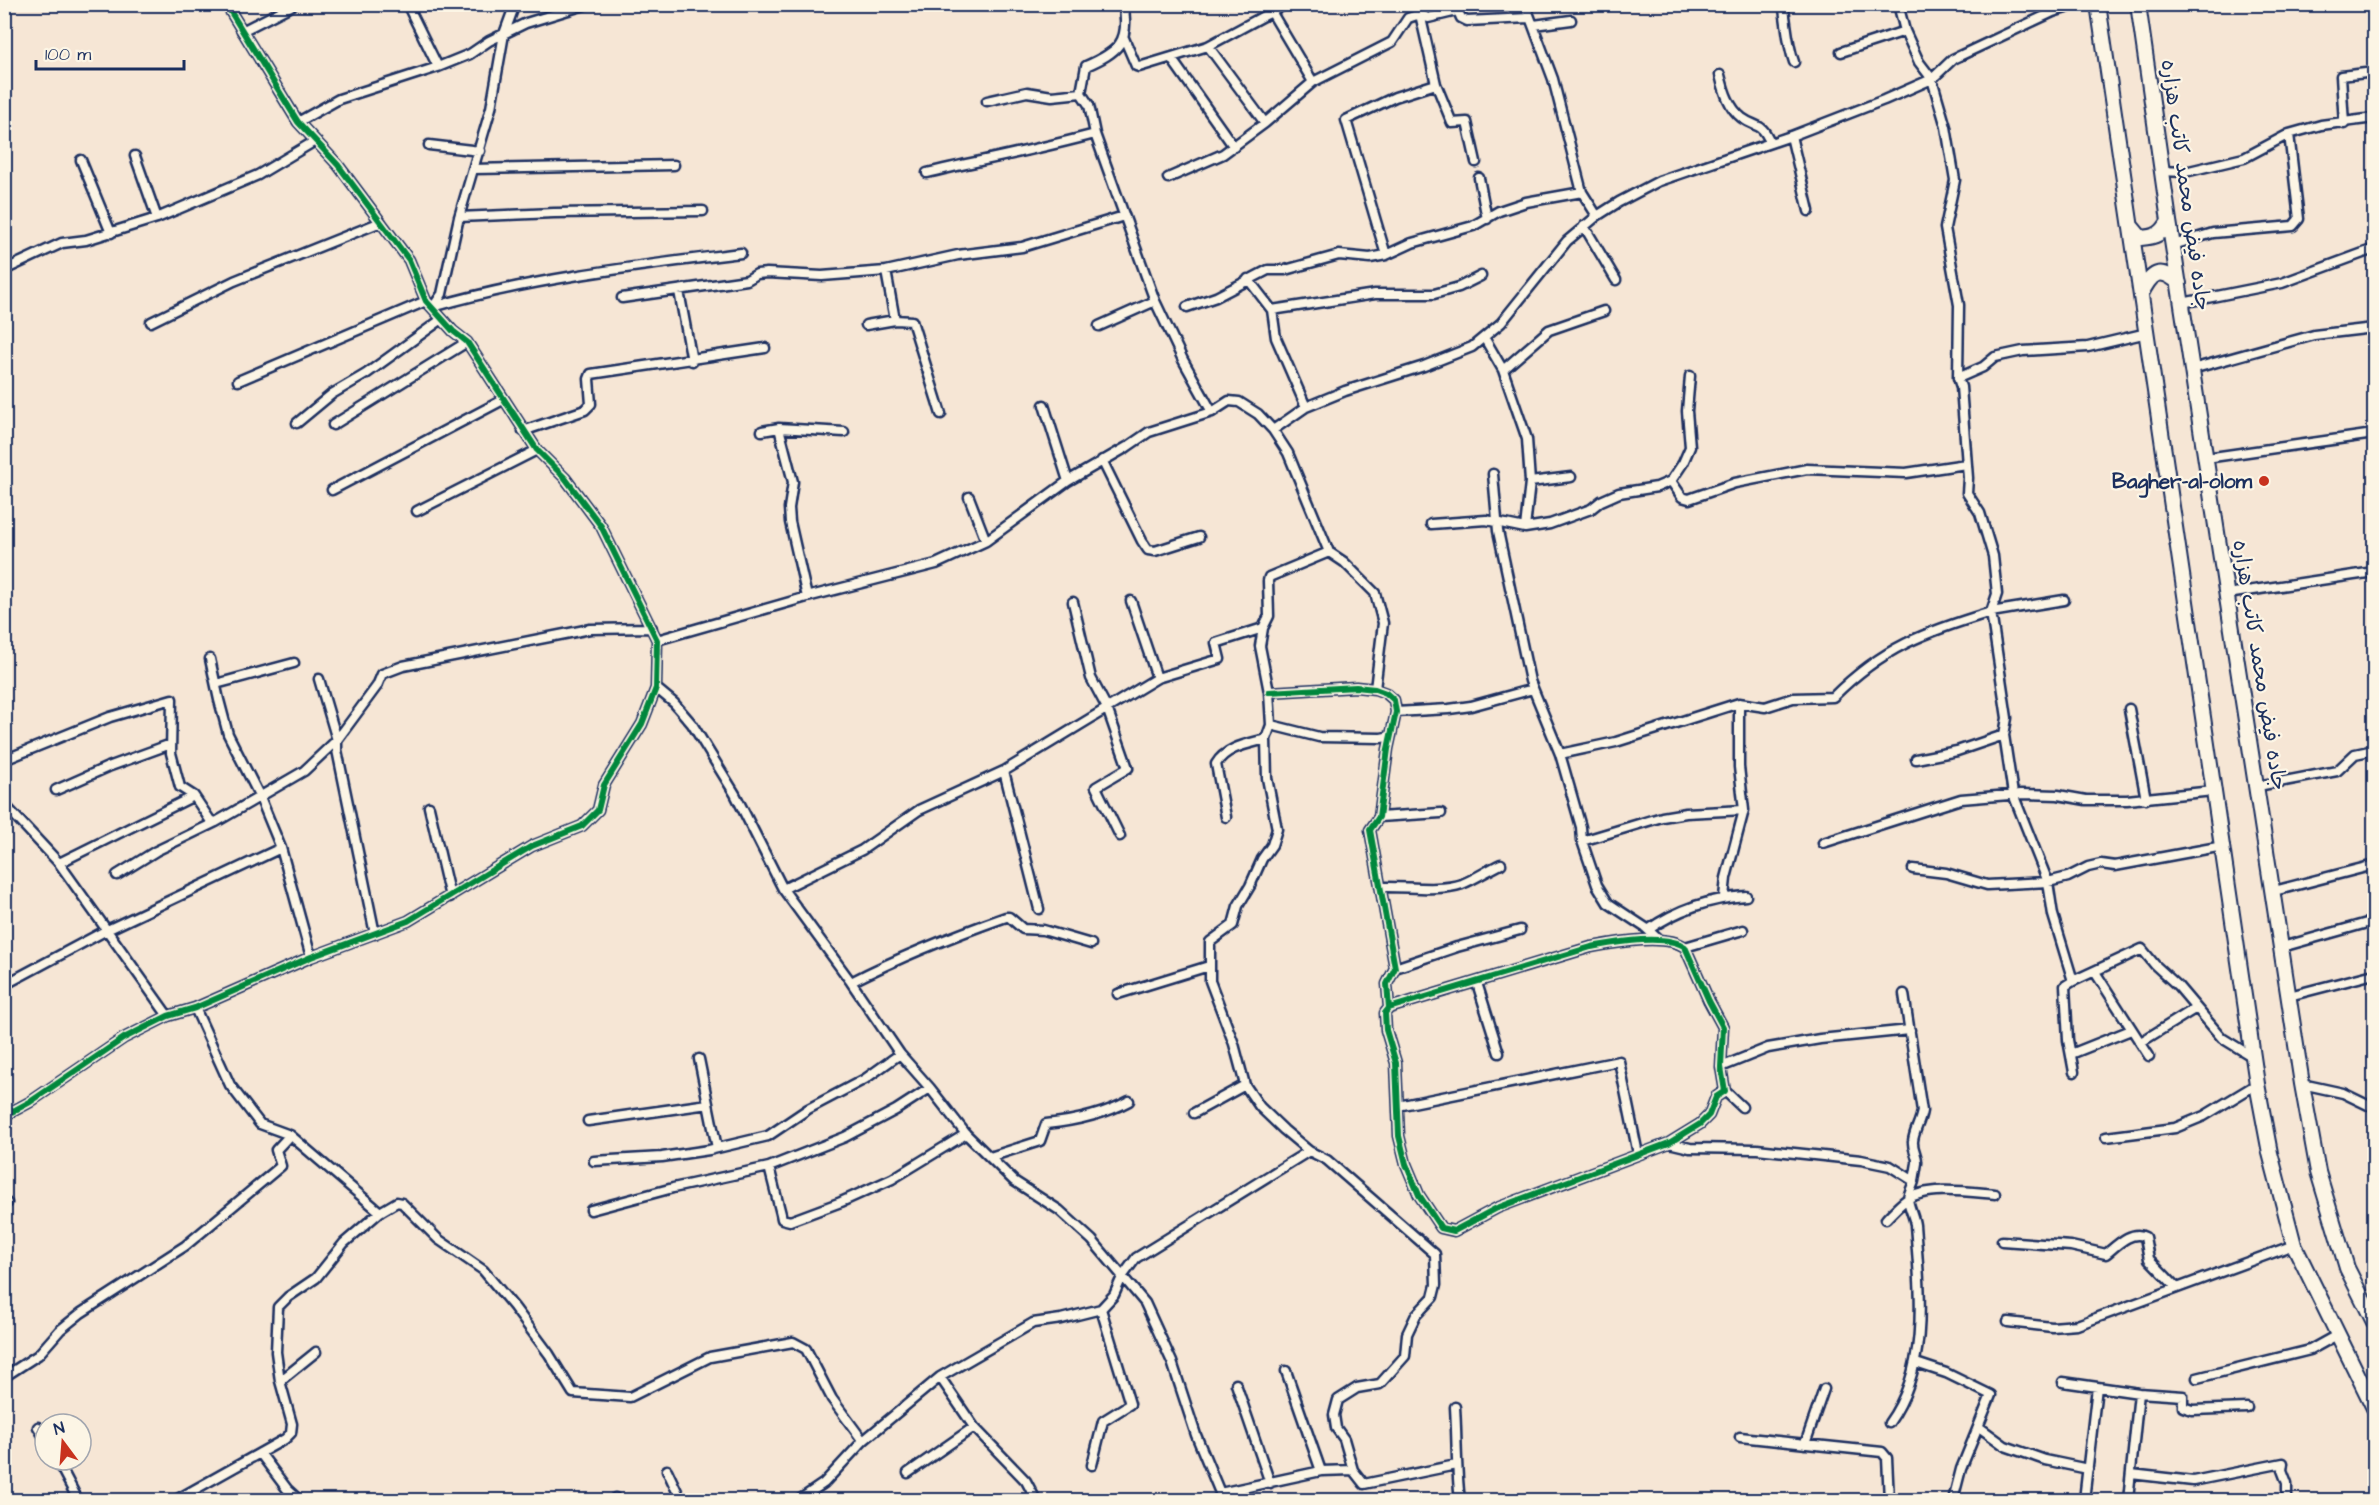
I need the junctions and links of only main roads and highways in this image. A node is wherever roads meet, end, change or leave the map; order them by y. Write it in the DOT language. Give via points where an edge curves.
graph roads {
  1 [pos="2098,4"];
  2 [pos="2138,4"];
  3 [pos="2169,221"];
  4 [pos="2131,226"];
  5 [pos="2179,283"];
  6 [pos="2141,294"];
  7 [pos="2373,1314"];
  8 [pos="2374,1408"];
  1 -- 4 [label="main road"];
  2 -- 3 [label="main road, جاده فیض محمد کاتب هزاره"];
  3 -- 4 [label="main road" via="2155,237 2141,238"];
  3 -- 5 [label="main road, جاده فیض محمد کاتب هزاره"];
  4 -- 6 [label="main road"];
  5 -- 6 [label="main road" via="2169,274 2159,273 2148,279"];
  5 -- 7 [label="main road, جاده فیض محمد کاتب هزاره" via="2302,1084 2321,1183 2347,1268"];
  6 -- 8 [label="main road" via="2270,1153 2294,1245"];
}
